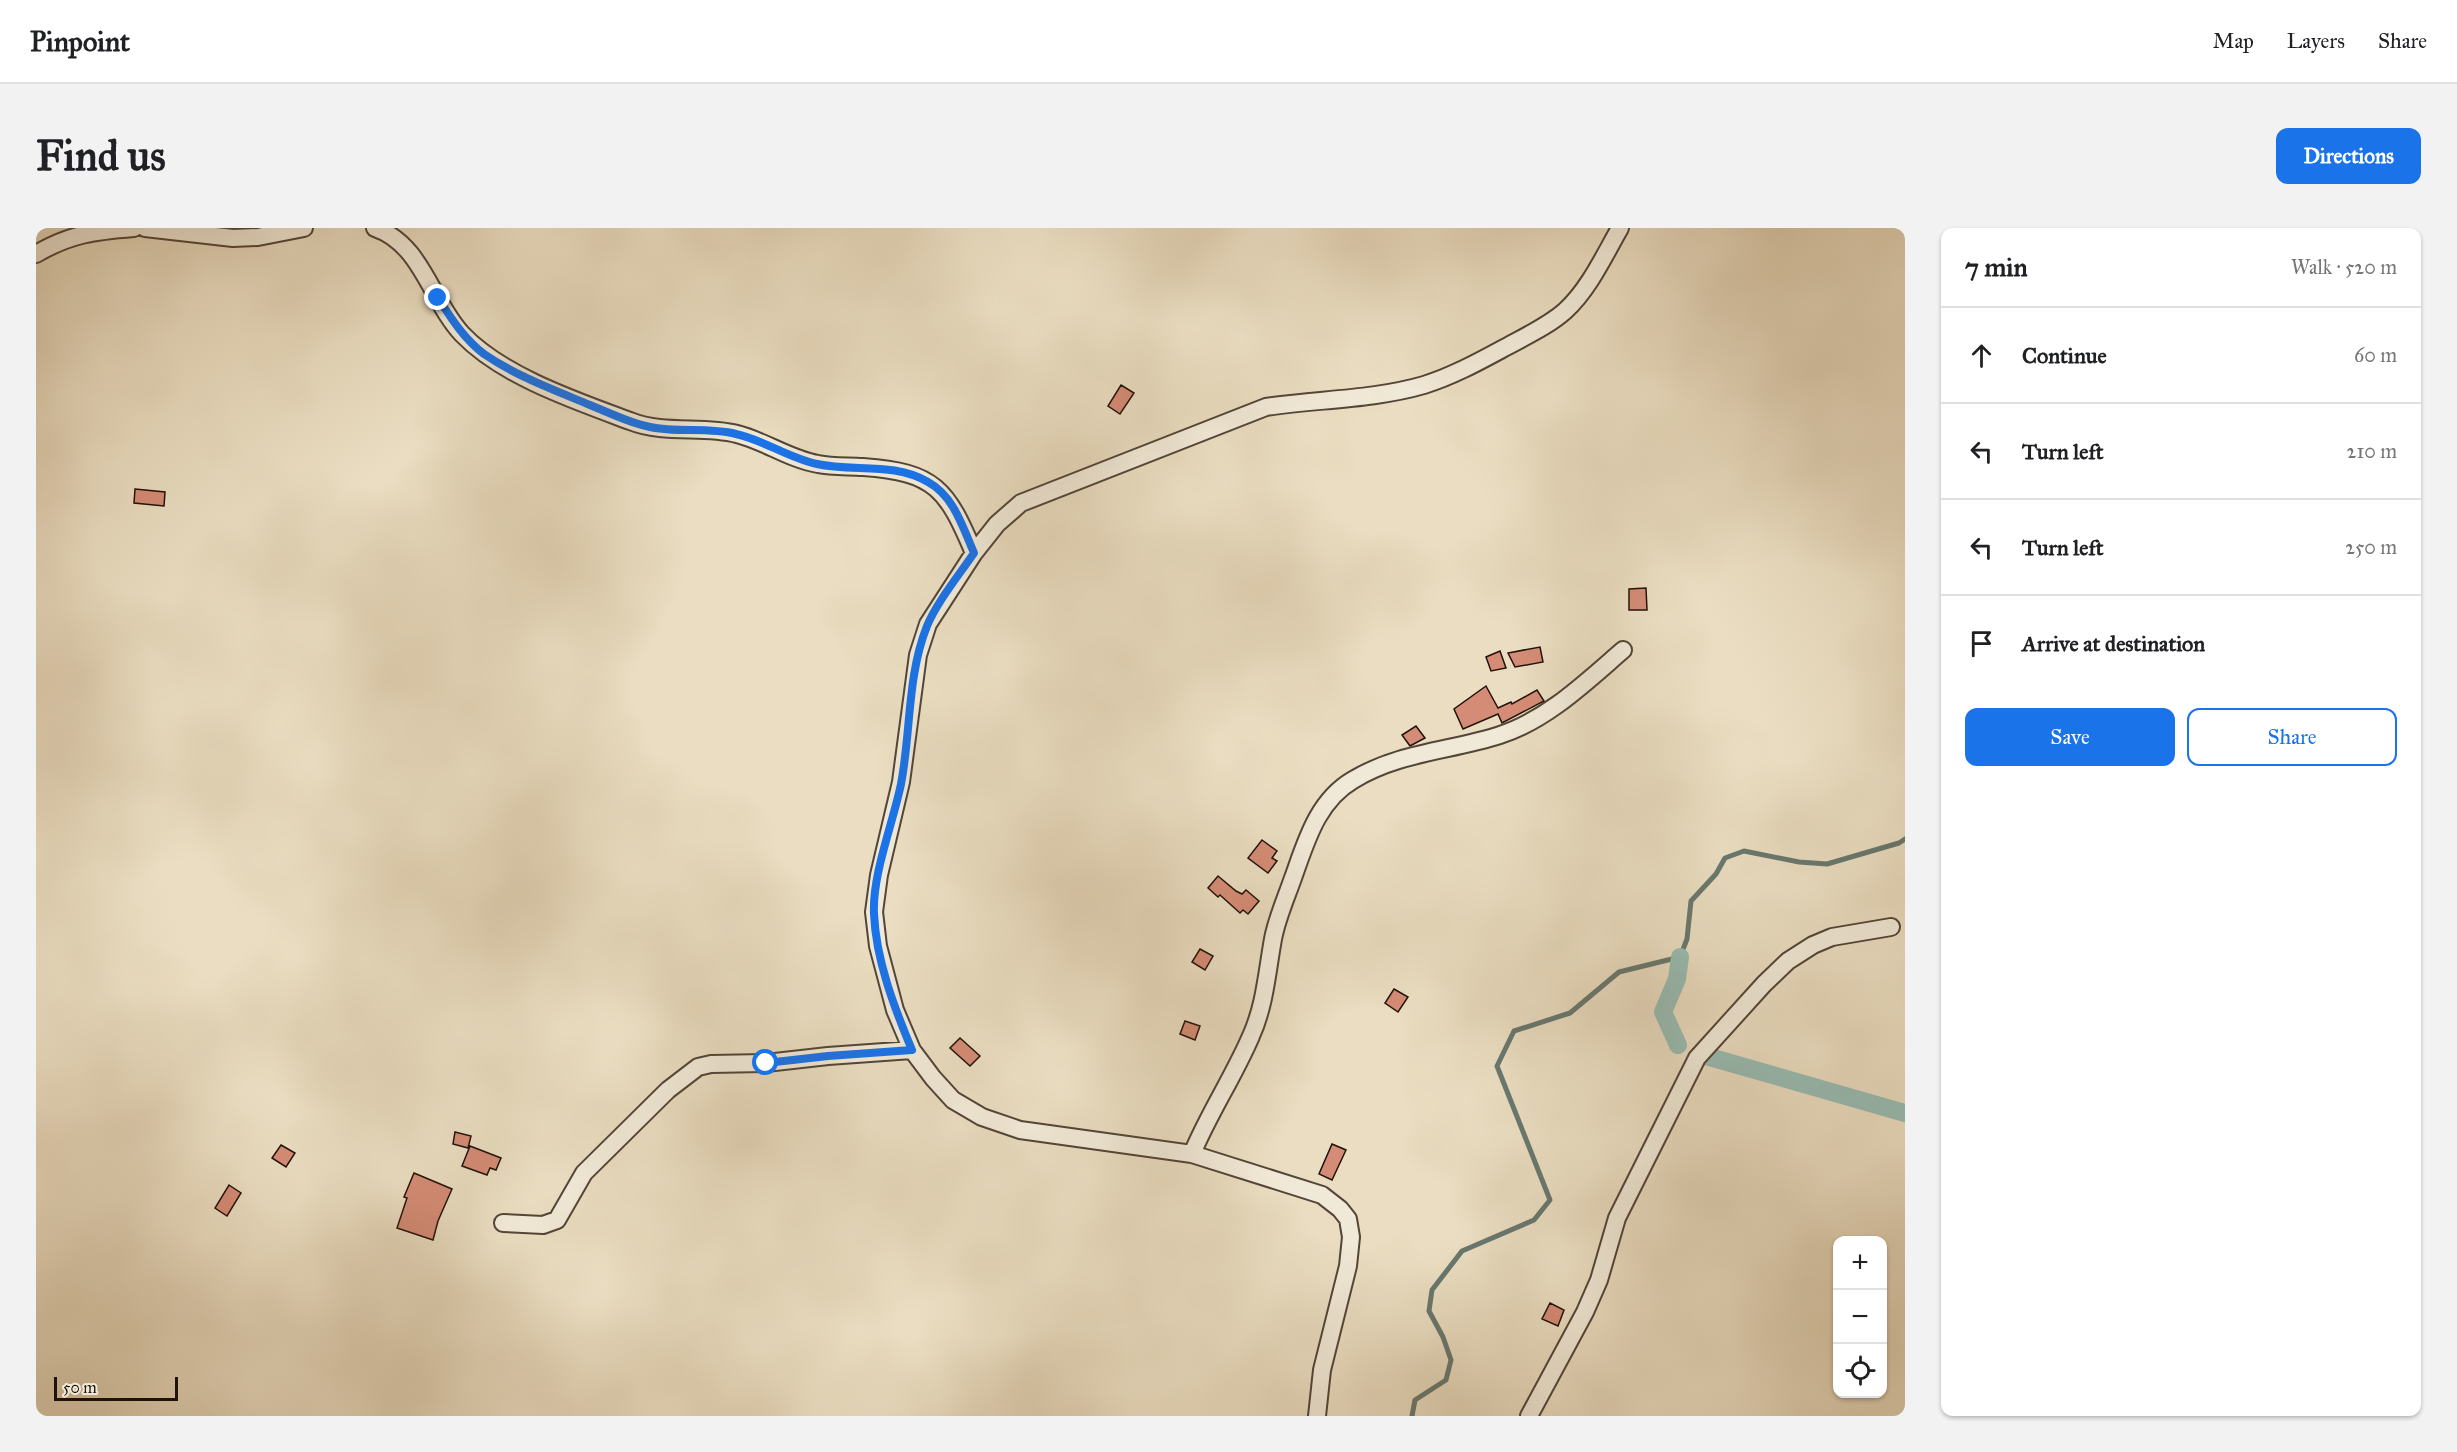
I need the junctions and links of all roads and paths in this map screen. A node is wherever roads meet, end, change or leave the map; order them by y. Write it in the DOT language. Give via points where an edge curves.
graph roads {
  1 [pos="134,228"];
  2 [pos="145,228"];
  3 [pos="304,228"];
  4 [pos="375,228"];
  5 [pos="1620,228"];
  6 [pos="36,254"];
  7 [pos="974,553"];
  8 [pos="1623,650"];
  9 [pos="1891,927"];
  10 [pos="912,1050"];
  11 [pos="1192,1154"];
  12 [pos="503,1223"];
  13 [pos="1317,1416"];
  14 [pos="1529,1416"];
  1 -- 6 [label="street" via="58,241"];
  2 -- 3 [label="street" via="233,238"];
  4 -- 7 [label="street" via="391,233 409,250 461,333 483,353 533,382 650,428 736,434 819,465 910,474 929,482 948,500"];
  5 -- 7 [label="street" via="1579,296 1564,311 1470,366 1424,385 1367,396 1266,407 1021,503 997,524"];
  7 -- 10 [label="street" via="928,624 918,655 901,782 874,912 878,946 895,1010"];
  8 -- 11 [label="street" via="1532,721 1501,735 1416,754 1376,768 1335,792 1308,835 1280,913 1261,1010 1251,1036"];
  9 -- 14 [label="street" via="1832,937 1805,950 1764,984 1697,1058 1617,1218 1585,1312"];
  10 -- 11 [label="street" via="953,1100 982,1118 1020,1130"];
  10 -- 12 [label="street" via="698,1067 584,1173 557,1220 543,1225"];
  11 -- 13 [label="street" via="1322,1195 1348,1219 1348,1266 1323,1370"];
}
